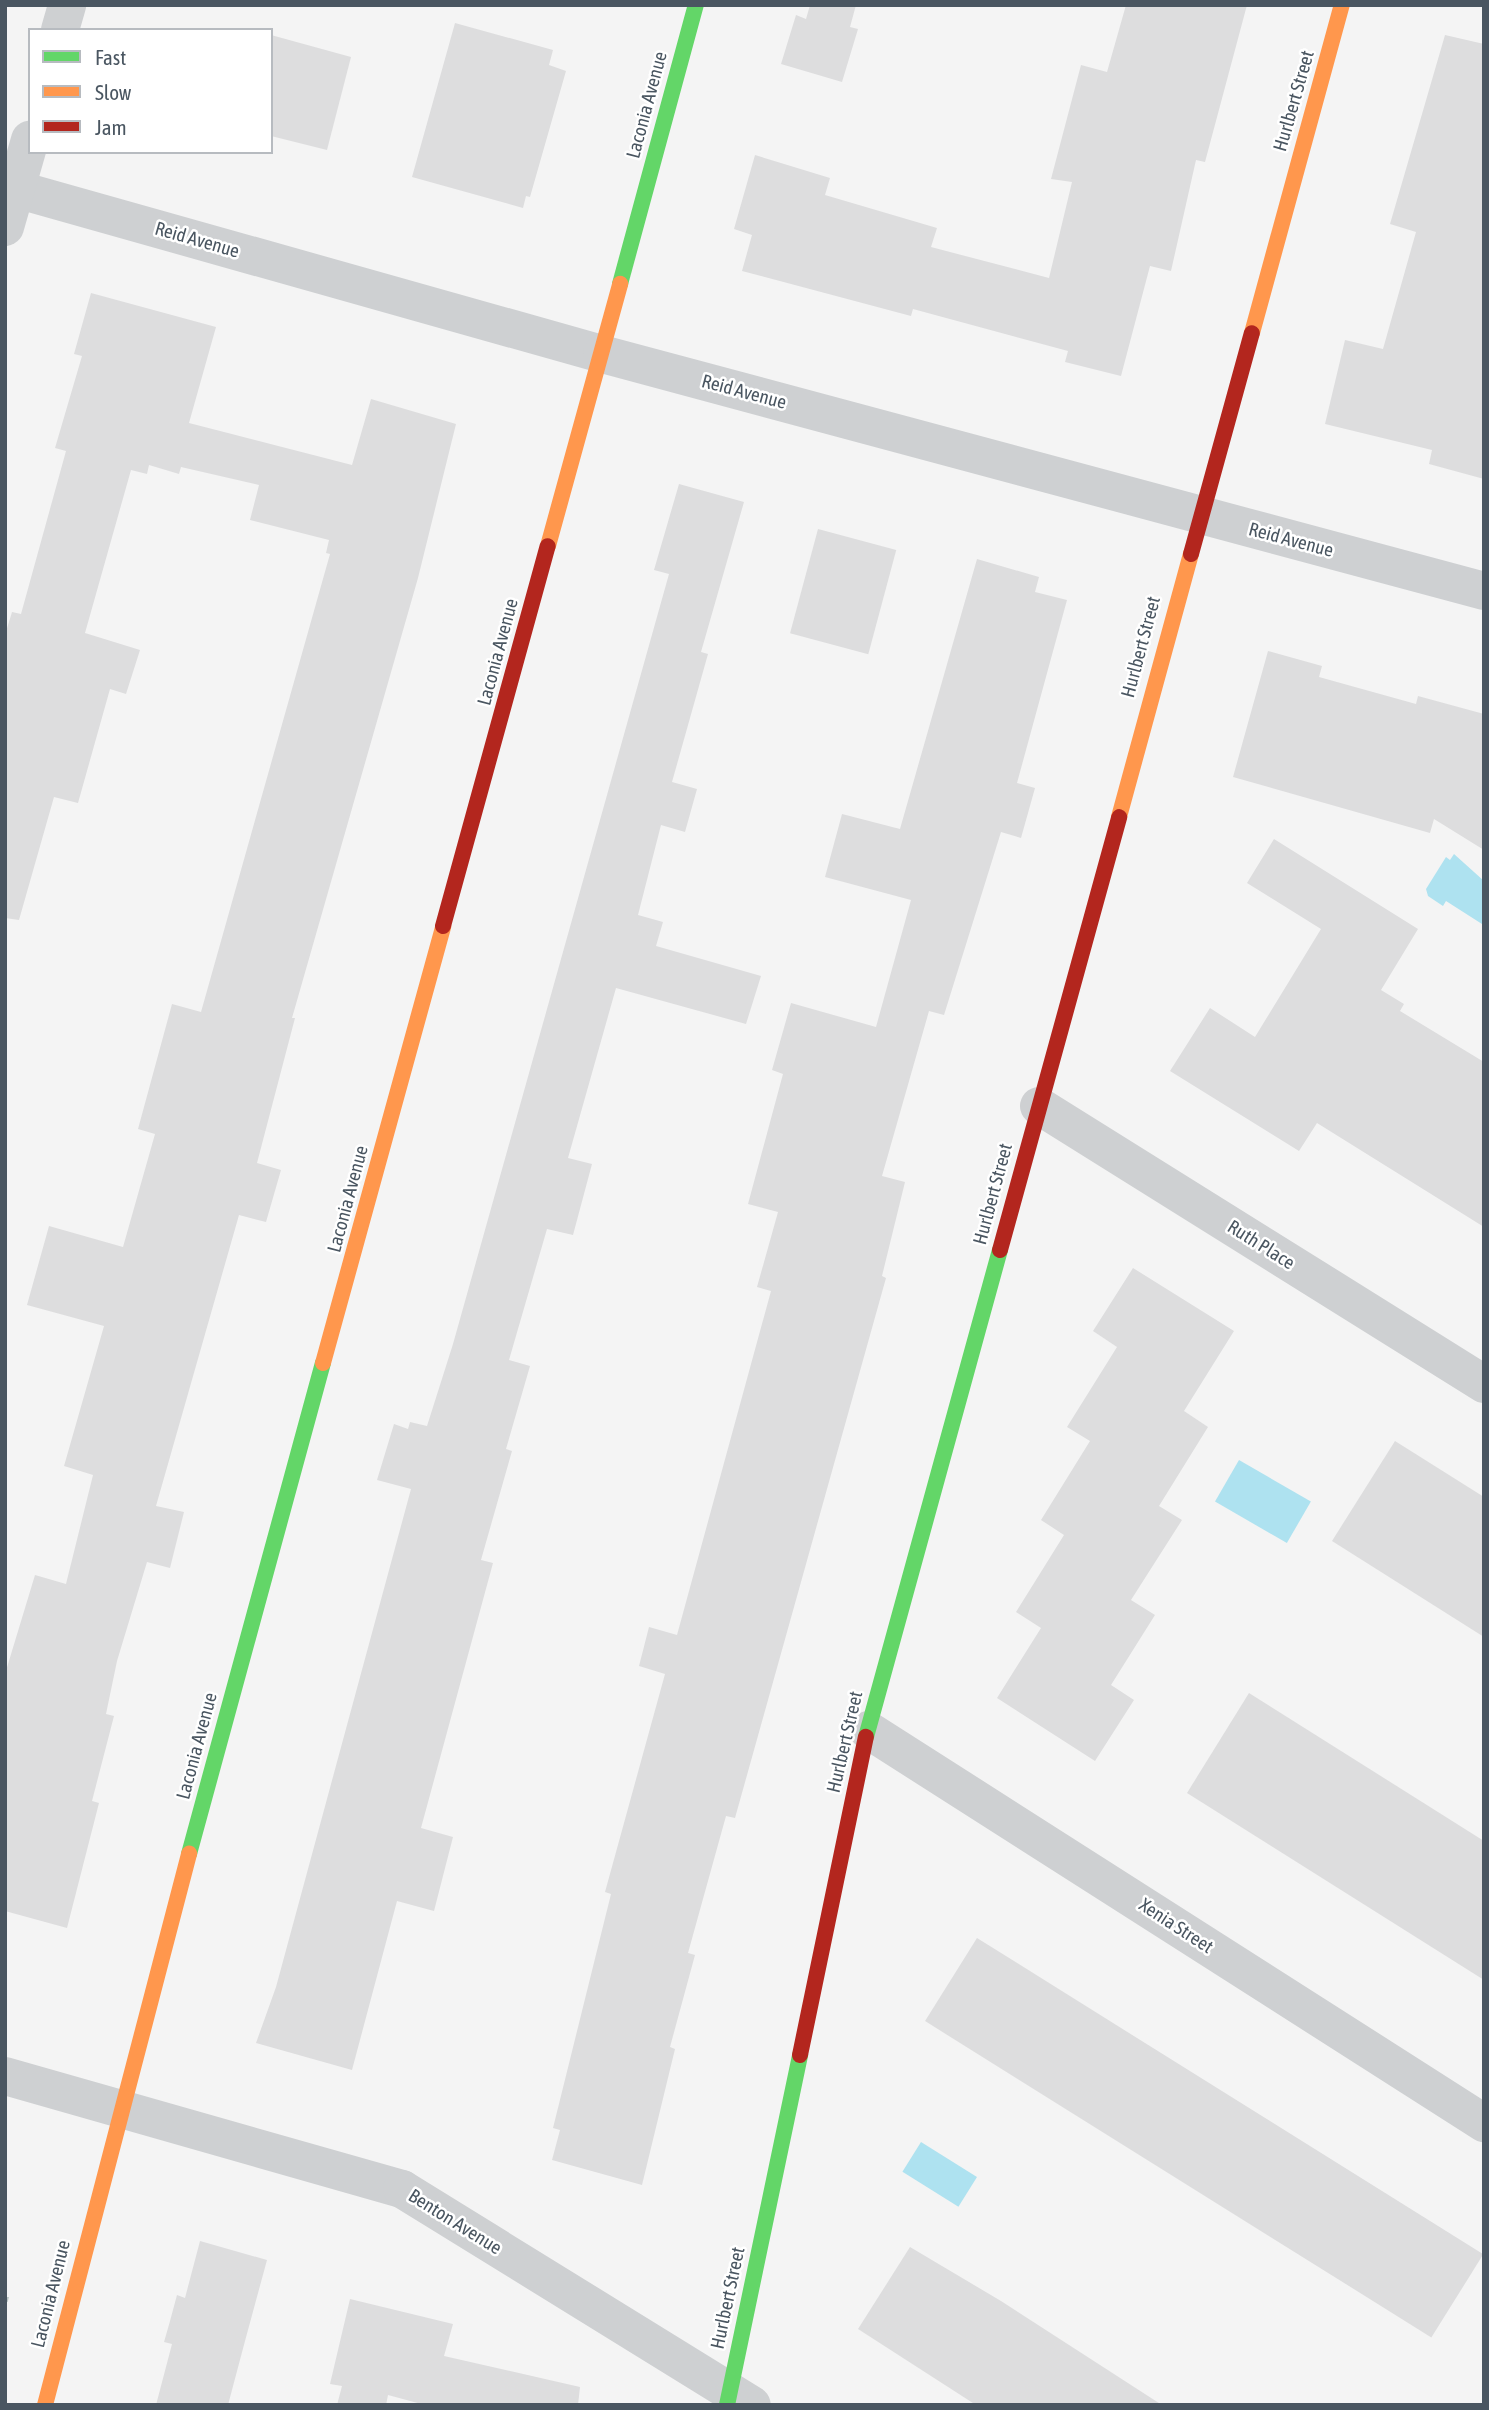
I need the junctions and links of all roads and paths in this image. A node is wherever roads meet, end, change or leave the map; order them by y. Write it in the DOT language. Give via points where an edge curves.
graph roads {
  1 [pos="66,5"];
  2 [pos="696,5"];
  3 [pos="1342,5"];
  4 [pos="60,28"];
  5 [pos="28,145"];
  6 [pos="10,188"];
  7 [pos="5,226"];
  8 [pos="602,354"];
  9 [pos="1199,516"];
  10 [pos="1484,591"];
  11 [pos="1039,1106"];
  12 [pos="1484,1384"];
  13 [pos="868,1730"];
  14 [pos="5,2076"];
  15 [pos="119,2108"];
  16 [pos="1484,2123"];
  17 [pos="7,2293"];
  18 [pos="5,2301"];
  19 [pos="736,2400"];
  20 [pos="45,2405"];
  1 -- 4 [label="street"];
  2 -- 8 [label="street, Laconia Avenue"];
  3 -- 9 [label="street, Hurlbert Street"];
  5 -- 6 [label="street"];
  6 -- 7 [label="street"];
  6 -- 8 [label="street, Reid Avenue"];
  8 -- 9 [label="street, Reid Avenue"];
  8 -- 15 [label="street, Laconia Avenue"];
  9 -- 10 [label="street, Reid Avenue"];
  9 -- 11 [label="street, Hurlbert Street"];
  11 -- 12 [label="street, Ruth Place"];
  11 -- 13 [label="street, Hurlbert Street"];
  13 -- 16 [label="street, Xenia Street"];
  13 -- 19 [label="street, Hurlbert Street"];
  14 -- 15 [label="street, Benton Avenue"];
  15 -- 19 [label="street, Benton Avenue" via="402,2189"];
  15 -- 20 [label="street, Laconia Avenue"];
  17 -- 18 [label="path"];
}
